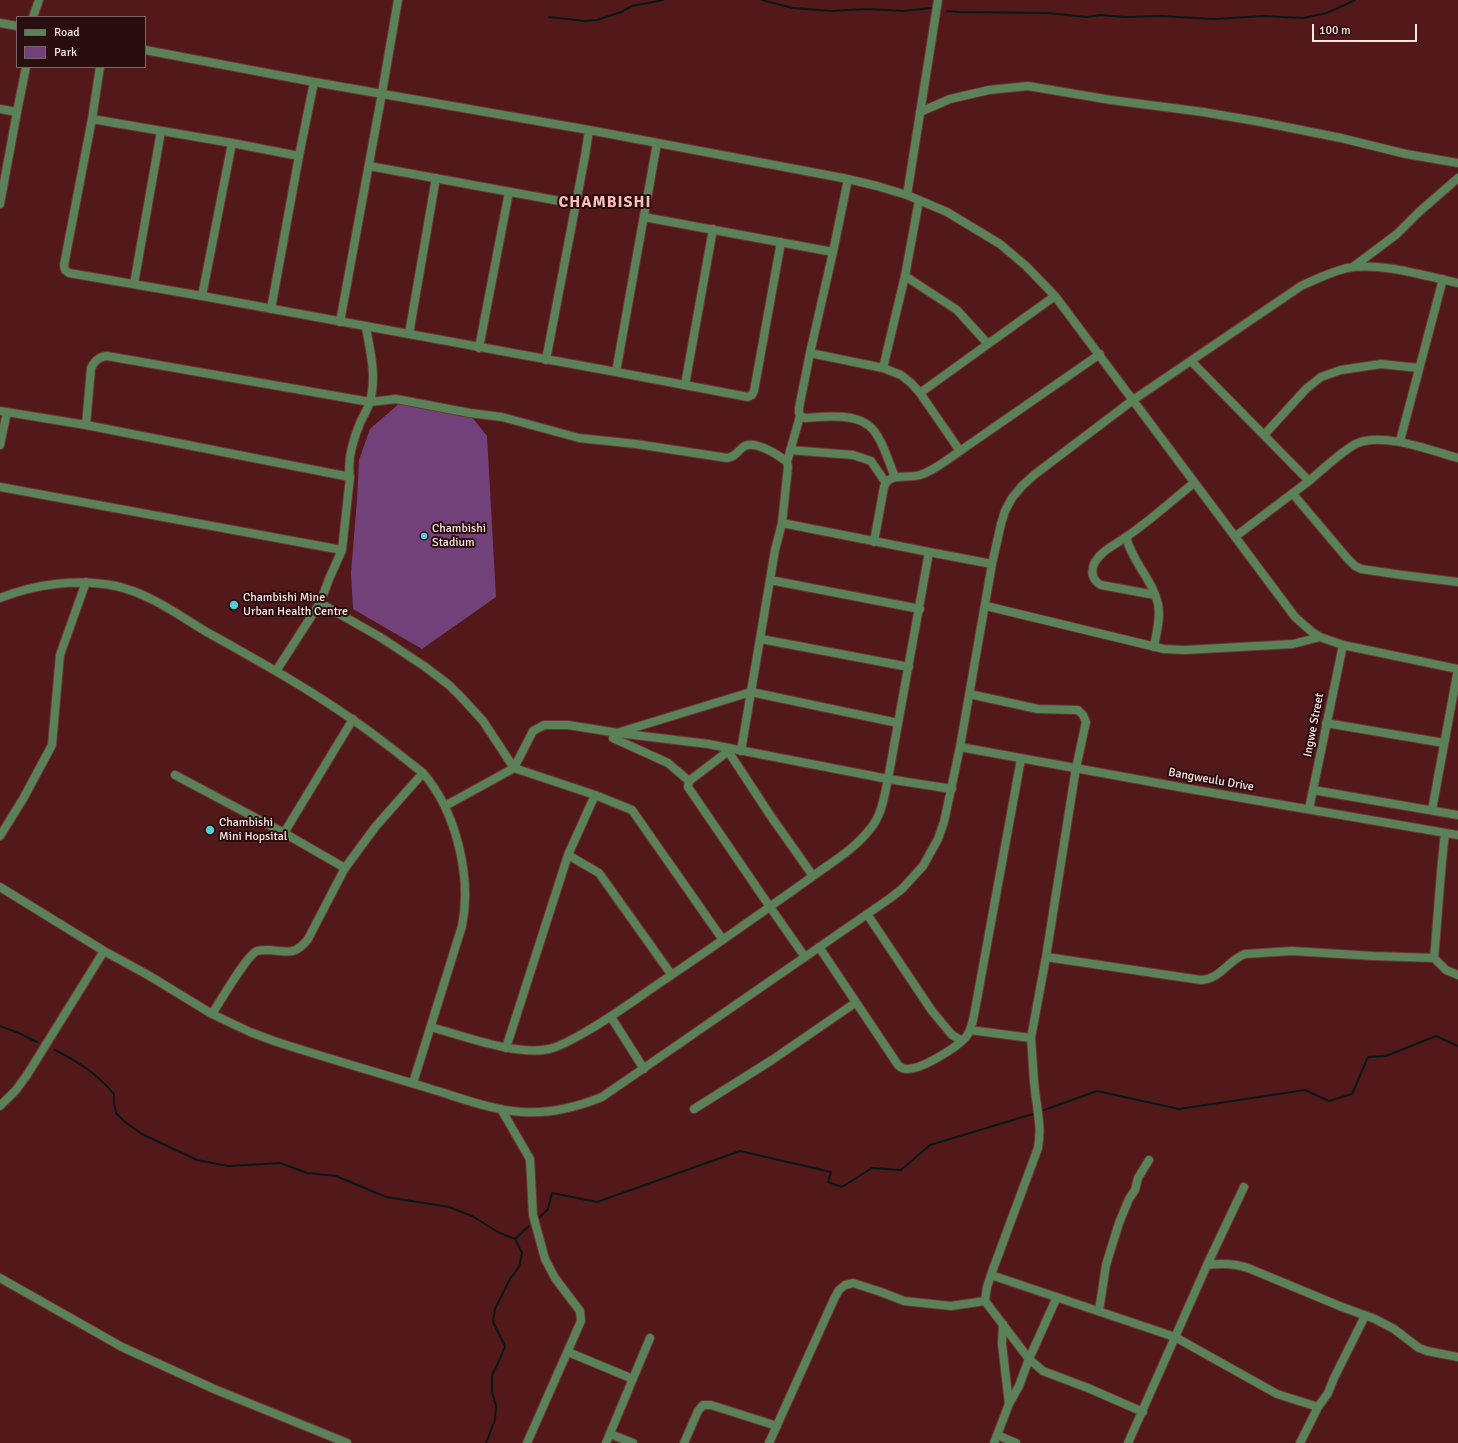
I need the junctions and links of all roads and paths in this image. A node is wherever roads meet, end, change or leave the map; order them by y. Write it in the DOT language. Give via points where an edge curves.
graph roads {
  1 [pos="398,0"];
  2 [pos="938,0"];
  3 [pos="40,2"];
  4 [pos="33,16"];
  5 [pos="0,23"];
  6 [pos="16,26"];
  7 [pos="146,50"];
  8 [pos="26,68"];
  9 [pos="100,68"];
  10 [pos="314,82"];
  11 [pos="382,93"];
  12 [pos="0,109"];
  13 [pos="17,112"];
  14 [pos="920,112"];
  15 [pos="92,119"];
  16 [pos="589,130"];
  17 [pos="161,131"];
  18 [pos="232,143"];
  19 [pos="657,143"];
  20 [pos="299,156"];
  21 [pos="1458,163"];
  22 [pos="369,166"];
  23 [pos="436,178"];
  24 [pos="1458,178"];
  25 [pos="848,179"];
  26 [pos="2,186"];
  27 [pos="509,192"];
  28 [pos="907,195"];
  29 [pos="919,200"];
  30 [pos="0,204"];
  31 [pos="576,204"];
  32 [pos="644,217"];
  33 [pos="713,229"];
  34 [pos="781,242"];
  35 [pos="833,252"];
  36 [pos="1353,268"];
  37 [pos="905,276"];
  38 [pos="1443,280"];
  39 [pos="1458,282"];
  40 [pos="134,284"];
  41 [pos="202,296"];
  42 [pos="1056,296"];
  43 [pos="271,309"];
  44 [pos="340,322"];
  45 [pos="366,327"];
  46 [pos="408,334"];
  47 [pos="988,344"];
  48 [pos="479,348"];
  49 [pos="810,353"];
  50 [pos="1100,354"];
  51 [pos="546,360"];
  52 [pos="1191,361"];
  53 [pos="883,368"];
  54 [pos="1419,368"];
  55 [pos="616,372"];
  56 [pos="685,385"];
  57 [pos="920,393"];
  58 [pos="1133,400"];
  59 [pos="370,402"];
  60 [pos="3,411"];
  61 [pos="800,416"];
  62 [pos="86,425"];
  63 [pos="1264,435"];
  64 [pos="1400,441"];
  65 [pos="0,445"];
  66 [pos="790,450"];
  67 [pos="960,451"];
  68 [pos="1458,458"];
  69 [pos="787,462"];
  70 [pos="350,477"];
  71 [pos="895,477"];
  72 [pos="1309,481"];
  73 [pos="886,482"];
  74 [pos="1194,483"];
  75 [pos="0,486"];
  76 [pos="1293,494"];
  77 [pos="782,523"];
  78 [pos="1236,536"];
  79 [pos="1126,537"];
  80 [pos="874,542"];
  81 [pos="342,550"];
  82 [pos="929,552"];
  83 [pos="992,564"];
  84 [pos="770,580"];
  85 [pos="86,582"];
  86 [pos="1458,582"];
  87 [pos="1155,595"];
  88 [pos="0,598"];
  89 [pos="320,603"];
  90 [pos="986,606"];
  91 [pos="920,609"];
  92 [pos="1320,637"];
  93 [pos="761,638"];
  94 [pos="1343,645"];
  95 [pos="1154,647"];
  96 [pos="909,667"];
  97 [pos="276,671"];
  98 [pos="751,692"];
  99 [pos="969,694"];
  100 [pos="353,719"];
  101 [pos="898,723"];
  102 [pos="1326,723"];
  103 [pos="615,736"];
  104 [pos="1444,743"];
  105 [pos="960,747"];
  106 [pos="730,750"];
  107 [pos="741,751"];
  108 [pos="1021,759"];
  109 [pos="514,768"];
  110 [pos="1076,768"];
  111 [pos="422,774"];
  112 [pos="175,776"];
  113 [pos="888,779"];
  114 [pos="689,781"];
  115 [pos="952,789"];
  116 [pos="1314,790"];
  117 [pos="595,794"];
  118 [pos="445,806"];
  119 [pos="1309,809"];
  120 [pos="1432,810"];
  121 [pos="1458,815"];
  122 [pos="284,833"];
  123 [pos="1445,833"];
  124 [pos="1458,835"];
  125 [pos="0,836"];
  126 [pos="568,856"];
  127 [pos="345,868"];
  128 [pos="813,876"];
  129 [pos="0,887"];
  130 [pos="770,908"];
  131 [pos="867,914"];
  132 [pos="722,940"];
  133 [pos="819,947"];
  134 [pos="104,951"];
  135 [pos="1046,956"];
  136 [pos="805,957"];
  137 [pos="1434,958"];
  138 [pos="672,974"];
  139 [pos="1458,975"];
  140 [pos="855,1003"];
  141 [pos="212,1014"];
  142 [pos="611,1017"];
  143 [pos="431,1027"];
  144 [pos="970,1030"];
  145 [pos="1031,1038"];
  146 [pos="961,1040"];
  147 [pos="506,1048"];
  148 [pos="644,1069"];
  149 [pos="413,1084"];
  150 [pos="0,1106"];
  151 [pos="501,1109"];
  152 [pos="694,1109"];
  153 [pos="1148,1160"];
  154 [pos="1244,1187"];
  155 [pos="1207,1265"];
  156 [pos="990,1275"];
  157 [pos="0,1278"];
  158 [pos="1057,1297"];
  159 [pos="985,1301"];
  160 [pos="1099,1311"];
  161 [pos="1365,1316"];
  162 [pos="1003,1324"];
  163 [pos="1175,1337"];
  164 [pos="650,1338"];
  165 [pos="568,1352"];
  166 [pos="1458,1357"];
  167 [pos="1029,1359"];
  168 [pos="633,1379"];
  169 [pos="1009,1404"];
  170 [pos="1318,1407"];
  171 [pos="1143,1412"];
  172 [pos="777,1426"];
  173 [pos="610,1434"];
  174 [pos="997,1434"];
  175 [pos="346,1443"];
  176 [pos="527,1443"];
  177 [pos="606,1443"];
  178 [pos="633,1443"];
  179 [pos="684,1443"];
  180 [pos="769,1443"];
  181 [pos="994,1443"];
  182 [pos="1016,1443"];
  183 [pos="1128,1443"];
  184 [pos="1300,1443"];
  1 -- 11 [label="street"];
  2 -- 14 [label="street"];
  3 -- 4 [label="street"];
  5 -- 6 [label="street"];
  7 -- 10 [label="street"];
  8 -- 13 [label="street"];
  9 -- 15 [label="street"];
  10 -- 11 [label="street"];
  10 -- 20 [label="street"];
  11 -- 16 [label="street"];
  11 -- 22 [label="street"];
  12 -- 13 [label="street"];
  13 -- 26 [label="street"];
  14 -- 21 [label="street" via="950,99 988,90 1028,86 1261,122"];
  14 -- 28 [label="street"];
  15 -- 17 [label="street"];
  15 -- 40 [label="street" via="65,270 69,273"];
  16 -- 19 [label="street"];
  16 -- 31 [label="street"];
  17 -- 18 [label="street"];
  17 -- 40 [label="street"];
  18 -- 20 [label="street"];
  18 -- 41 [label="street"];
  19 -- 25 [label="street"];
  19 -- 32 [label="street"];
  20 -- 43 [label="street"];
  22 -- 23 [label="street"];
  22 -- 44 [label="street"];
  23 -- 27 [label="street"];
  23 -- 46 [label="street"];
  24 -- 36 [label="street" via="1397,234"];
  25 -- 28 [label="street"];
  25 -- 35 [label="street"];
  26 -- 30 [label="street"];
  27 -- 31 [label="street"];
  27 -- 48 [label="street"];
  28 -- 29 [label="street"];
  29 -- 37 [label="street"];
  29 -- 42 [label="street" via="947,212 1000,244"];
  31 -- 51 [label="street"];
  32 -- 33 [label="street"];
  32 -- 55 [label="street"];
  33 -- 34 [label="street"];
  33 -- 56 [label="street"];
  34 -- 35 [label="street"];
  34 -- 56 [label="street" via="752,395 748,397"];
  35 -- 49 [label="street"];
  36 -- 38 [label="street" via="1391,269"];
  36 -- 52 [label="street" via="1330,273 1301,286"];
  37 -- 47 [label="street" via="957,310"];
  37 -- 53 [label="street"];
  38 -- 39 [label="street"];
  38 -- 54 [label="street"];
  40 -- 41 [label="street"];
  41 -- 43 [label="street"];
  42 -- 47 [label="street"];
  42 -- 50 [label="street"];
  43 -- 44 [label="street"];
  44 -- 45 [label="street"];
  45 -- 46 [label="street"];
  45 -- 59 [label="street" via="373,372"];
  46 -- 48 [label="street"];
  47 -- 57 [label="street"];
  48 -- 51 [label="street"];
  49 -- 53 [label="street"];
  49 -- 61 [label="street" via="799,408"];
  50 -- 58 [label="street"];
  50 -- 67 [label="street"];
  51 -- 55 [label="street"];
  52 -- 58 [label="street"];
  52 -- 63 [label="street"];
  53 -- 57 [label="street" via="901,375"];
  54 -- 63 [label="street" via="1381,364 1341,370 1321,378 1306,389"];
  54 -- 64 [label="street"];
  55 -- 56 [label="street"];
  57 -- 67 [label="street"];
  58 -- 74 [label="street"];
  58 -- 83 [label="street" via="1051,461 1022,486 1005,511"];
  59 -- 62 [label="street" via="107,356 95,361 92,368"];
  59 -- 69 [label="street" via="396,399 502,417 579,438 727,458 735,455 742,447 753,444"];
  59 -- 70 [label="street" via="352,449 348,466"];
  60 -- 62 [label="street"];
  60 -- 65 [label="street"];
  61 -- 66 [label="street"];
  61 -- 71 [label="street" via="850,418 869,425 881,442"];
  62 -- 70 [label="street"];
  63 -- 72 [label="street"];
  64 -- 68 [label="street"];
  64 -- 72 [label="street" via="1366,440 1357,443"];
  66 -- 69 [label="street"];
  66 -- 73 [label="street" via="853,455 870,461"];
  67 -- 71 [label="street" via="920,475"];
  69 -- 77 [label="street"];
  70 -- 81 [label="street"];
  71 -- 73 [label="street"];
  72 -- 76 [label="street"];
  73 -- 80 [label="street"];
  74 -- 78 [label="street"];
  74 -- 79 [label="street"];
  75 -- 81 [label="street"];
  76 -- 78 [label="street"];
  76 -- 86 [label="street" via="1355,566 1402,576"];
  77 -- 80 [label="street"];
  77 -- 84 [label="street"];
  78 -- 92 [label="street" via="1295,617"];
  79 -- 87 [label="street" via="1130,552"];
  79 -- 87 [label="street" via="1100,556 1095,563 1092,577 1101,585"];
  80 -- 82 [label="street"];
  81 -- 89 [label="street"];
  82 -- 83 [label="street"];
  82 -- 91 [label="street"];
  83 -- 90 [label="street"];
  84 -- 91 [label="street"];
  84 -- 93 [label="street"];
  85 -- 88 [label="street" via="25,590"];
  85 -- 97 [label="street" via="116,586 143,595"];
  85 -- 125 [label="street" via="60,655 52,745"];
  87 -- 95 [label="street" via="1158,611"];
  89 -- 97 [label="street"];
  89 -- 109 [label="street" via="380,637 449,685 483,721"];
  90 -- 95 [label="street"];
  90 -- 99 [label="street"];
  91 -- 96 [label="street"];
  92 -- 94 [label="street"];
  92 -- 95 [label="street" via="1293,644 1185,650"];
  93 -- 96 [label="street"];
  93 -- 98 [label="street"];
  94 -- 102 [label="street, Ingwe Street"];
  94 -- 104 [label="street" via="1458,669"];
  96 -- 101 [label="street"];
  97 -- 100 [label="street"];
  98 -- 101 [label="street"];
  98 -- 103 [label="street"];
  98 -- 107 [label="street"];
  99 -- 105 [label="street"];
  99 -- 110 [label="street" via="1038,709 1078,710 1086,722"];
  100 -- 111 [label="street"];
  100 -- 122 [label="street"];
  101 -- 113 [label="street"];
  102 -- 104 [label="street"];
  102 -- 116 [label="street, Ingwe Street"];
  103 -- 106 [label="street" via="708,744"];
  103 -- 109 [label="street" via="568,725 544,725 533,731"];
  103 -- 114 [label="street" via="668,763"];
  104 -- 120 [label="street"];
  105 -- 108 [label="street, Bangweulu Drive"];
  105 -- 115 [label="street"];
  106 -- 107 [label="street"];
  106 -- 114 [label="street"];
  106 -- 128 [label="street" via="770,815"];
  107 -- 113 [label="street"];
  108 -- 110 [label="street, Bangweulu Drive"];
  108 -- 144 [label="street" via="976,1010"];
  109 -- 117 [label="street"];
  109 -- 118 [label="street"];
  110 -- 119 [label="street, Bangweulu Drive"];
  110 -- 135 [label="street"];
  111 -- 118 [label="street" via="436,790"];
  111 -- 127 [label="street" via="376,826"];
  112 -- 122 [label="street"];
  113 -- 115 [label="street"];
  113 -- 128 [label="street" via="881,811 870,830 850,850"];
  114 -- 130 [label="street" via="688,787"];
  115 -- 131 [label="street" via="938,839 923,866 902,889"];
  116 -- 119 [label="street, Ingwe Street"];
  116 -- 120 [label="street"];
  117 -- 126 [label="street"];
  117 -- 132 [label="street" via="632,810"];
  118 -- 143 [label="street" via="460,855 465,901 462,926"];
  119 -- 123 [label="street, Bangweulu Drive"];
  120 -- 121 [label="street"];
  122 -- 127 [label="street"];
  123 -- 124 [label="street, Bangweulu Drive"];
  123 -- 137 [label="street"];
  126 -- 138 [label="street" via="599,873"];
  126 -- 147 [label="street"];
  127 -- 141 [label="street" via="303,946 296,951 256,952 241,969"];
  128 -- 130 [label="street"];
  129 -- 134 [label="street"];
  130 -- 132 [label="street"];
  130 -- 136 [label="street"];
  131 -- 133 [label="street"];
  131 -- 146 [label="street" via="932,1011 952,1035"];
  132 -- 138 [label="street"];
  133 -- 136 [label="street"];
  133 -- 140 [label="street"];
  134 -- 141 [label="street"];
  134 -- 150 [label="street" via="27,1075"];
  135 -- 137 [label="street" via="1201,980 1217,976 1230,962 1245,954 1279,951"];
  135 -- 145 [label="street"];
  136 -- 148 [label="street"];
  137 -- 139 [label="street" via="1446,970"];
  138 -- 142 [label="street"];
  140 -- 146 [label="street" via="901,1068 911,1069 937,1058"];
  140 -- 152 [label="street"];
  141 -- 149 [label="street" via="274,1041"];
  142 -- 147 [label="street" via="549,1049"];
  142 -- 148 [label="street"];
  143 -- 147 [label="street"];
  143 -- 149 [label="street"];
  144 -- 145 [label="street"];
  144 -- 146 [label="street"];
  145 -- 156 [label="street" via="1040,1122 1038,1148"];
  148 -- 151 [label="street" via="602,1096 569,1108 539,1112"];
  149 -- 151 [label="street"];
  151 -- 165 [label="street" via="530,1159 533,1215 545,1259 554,1278 580,1311 581,1321"];
  153 -- 160 [label="street" via="1119,1223 1106,1265"];
  154 -- 155 [label="street"];
  155 -- 161 [label="street" via="1237,1264"];
  155 -- 163 [label="street"];
  156 -- 158 [label="street"];
  156 -- 159 [label="street"];
  157 -- 175 [label="street" via="122,1347 214,1389"];
  158 -- 160 [label="street"];
  158 -- 167 [label="street"];
  159 -- 162 [label="street"];
  159 -- 172 [label="street" via="951,1306 904,1301 853,1283 845,1285 835,1297"];
  160 -- 163 [label="street"];
  161 -- 166 [label="street" via="1385,1323 1419,1348"];
  161 -- 170 [label="street" via="1328,1393"];
  162 -- 167 [label="street"];
  162 -- 169 [label="street" via="1002,1344"];
  163 -- 170 [label="street" via="1277,1394"];
  163 -- 171 [label="street"];
  164 -- 168 [label="street"];
  165 -- 168 [label="street"];
  165 -- 176 [label="street"];
  167 -- 169 [label="street"];
  167 -- 171 [label="street" via="1043,1371"];
  168 -- 173 [label="street"];
  169 -- 174 [label="street"];
  170 -- 184 [label="street"];
  171 -- 183 [label="street"];
  172 -- 179 [label="street" via="704,1405 698,1410"];
  172 -- 180 [label="street"];
  173 -- 177 [label="street"];
  173 -- 178 [label="street"];
  174 -- 181 [label="street"];
  174 -- 182 [label="street"];
}
